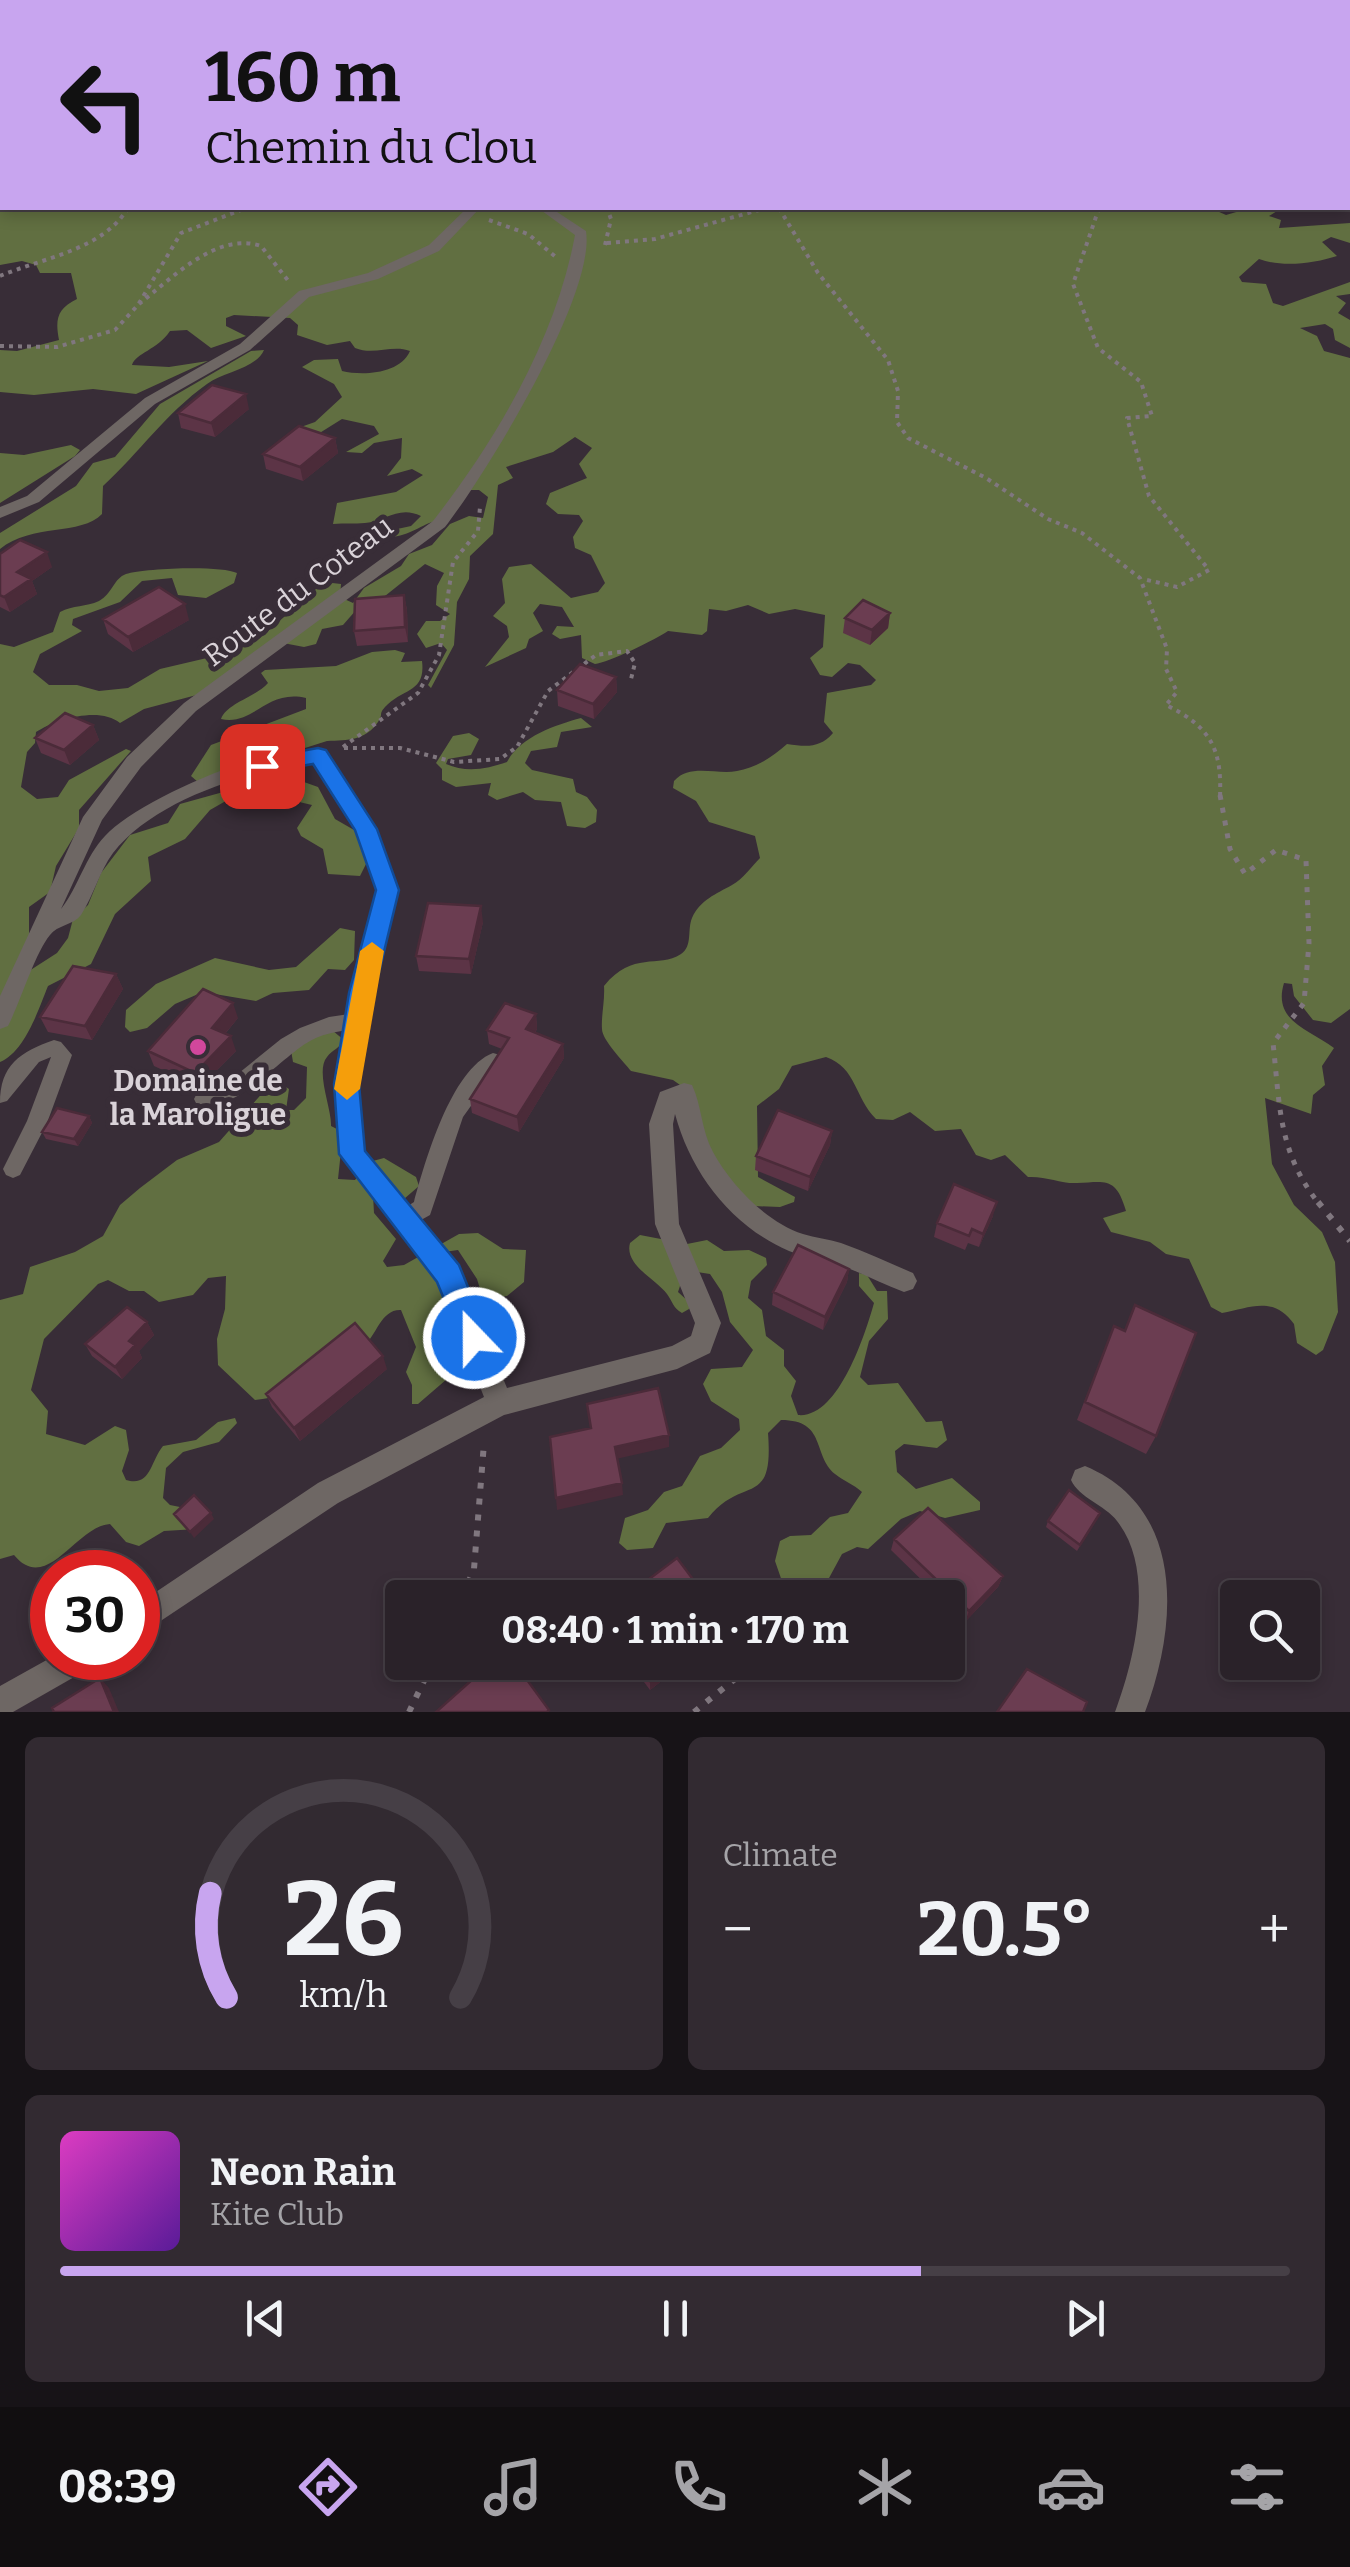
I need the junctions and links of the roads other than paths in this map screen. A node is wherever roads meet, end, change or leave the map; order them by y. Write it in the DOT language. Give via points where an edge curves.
graph roads {
  1 [pos="547,210"];
  2 [pos="471,212"];
  3 [pos="0,513"];
  4 [pos="43,927"];
  5 [pos="0,1020"];
  6 [pos="356,1021"];
  7 [pos="492,1062"];
  8 [pos="0,1094"];
  9 [pos="204,1099"];
  10 [pos="13,1169"];
  11 [pos="405,1220"];
  12 [pos="904,1280"];
  13 [pos="493,1406"];
  14 [pos="1085,1480"];
  15 [pos="160,1606"];
  16 [pos="41,1680"];
  17 [pos="0,1703"];
  18 [pos="1130,1712"];
  1 -- 4 [label="street, Route du Coteau" via="582,234 576,273 468,491 439,524 171,724 93,817"];
  2 -- 3 [label="street" via="434,248 373,276 304,294 245,347 150,401 33,499"];
  4 -- 5 [label="street, Route du Coteau"];
  4 -- 6 [label="street" via="72,913 88,874 117,835 158,809 242,772 318,755 366,829 387,890"];
  6 -- 9 [label="lane" via="299,1034 221,1096"];
  6 -- 11 [label="street" via="346,1084 352,1154"];
  7 -- 11 [label="lane" via="462,1093 422,1208"];
  8 -- 10 [label="lane" via="32,1056 54,1048 62,1054"];
  11 -- 13 [label="street" via="448,1274"];
  12 -- 13 [label="street" via="796,1244 752,1216 711,1171 690,1132 684,1092 668,1099 661,1124 667,1224 708,1323 701,1344 676,1357"];
  13 -- 15 [label="street" via="328,1493"];
  14 -- 18 [label="street" via="1120,1502 1148,1560 1149,1653"];
  16 -- 17 [label="street"];
}
